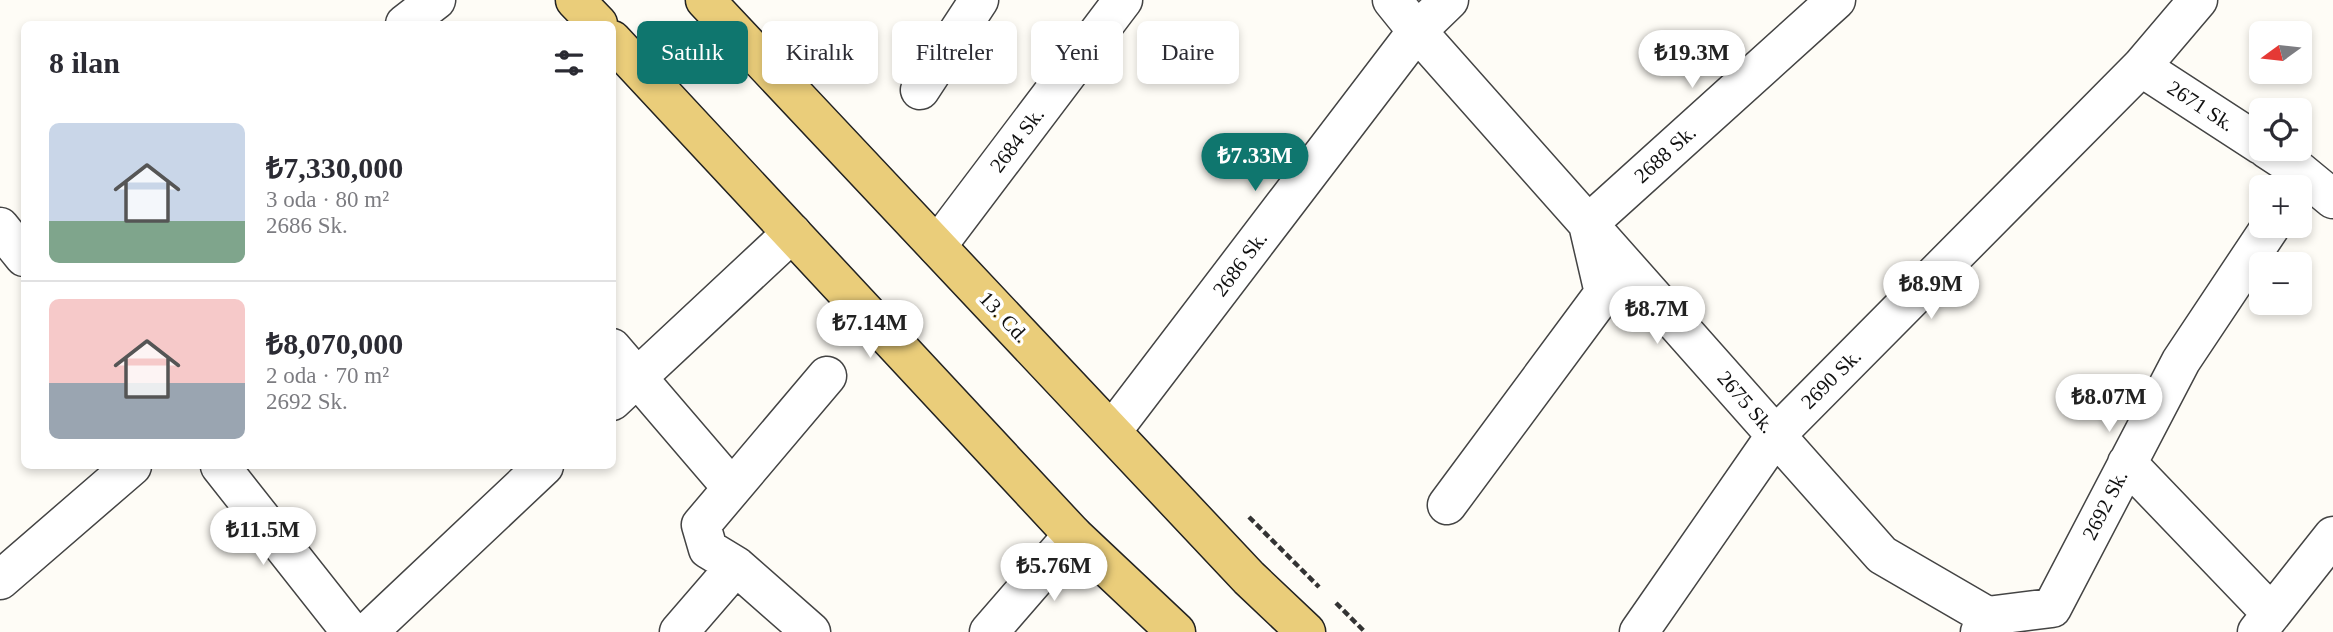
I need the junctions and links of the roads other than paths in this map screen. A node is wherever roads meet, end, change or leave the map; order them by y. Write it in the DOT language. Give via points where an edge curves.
graph roads {
  1 [pos="436,0"];
  2 [pos="575,0"];
  3 [pos="979,0"];
  4 [pos="1123,0"];
  5 [pos="1392,0"];
  6 [pos="1449,0"];
  7 [pos="1836,0"];
  8 [pos="2198,0"];
  9 [pos="713,3"];
  10 [pos="409,21"];
  11 [pos="595,21"];
  12 [pos="1417,31"];
  13 [pos="616,44"];
  14 [pos="2141,67"];
  15 [pos="920,90"];
  16 [pos="2249,137"];
  17 [pos="2281,161"];
  18 [pos="2298,175"];
  19 [pos="1588,223"];
  20 [pos="792,233"];
  21 [pos="2263,238"];
  22 [pos="937,246"];
  23 [pos="616,360"];
  24 [pos="827,376"];
  25 [pos="625,388"];
  26 [pos="1112,431"];
  27 [pos="1775,436"];
  28 [pos="2127,463"];
  29 [pos="129,469"];
  30 [pos="222,469"];
  31 [pos="541,469"];
  32 [pos="732,488"];
  33 [pos="1447,505"];
  34 [pos="1073,535"];
  35 [pos="2333,536"];
  36 [pos="736,566"];
  37 [pos="0,580"];
  38 [pos="2264,623"];
  39 [pos="1983,624"];
  40 [pos="351,632"];
  41 [pos="368,632"];
  42 [pos="679,632"];
  43 [pos="811,632"];
  44 [pos="989,632"];
  45 [pos="1176,632"];
  46 [pos="1306,632"];
  47 [pos="1639,632"];
  1 -- 10 [label="street"];
  2 -- 11 [label="main road"];
  3 -- 15 [label="street"];
  4 -- 22 [label="street, 2684 Sk."];
  5 -- 12 [label="street, 2675 Sk."];
  6 -- 12 [label="street, 2686 Sk."];
  7 -- 19 [label="street, 2688 Sk."];
  8 -- 14 [label="street, 2690 Sk."];
  9 -- 22 [label="main road, 13. Cd."];
  12 -- 19 [label="street, 2675 Sk."];
  12 -- 26 [label="street, 2686 Sk."];
  13 -- 20 [label="main road"];
  14 -- 16 [label="street, 2671 Sk."];
  14 -- 27 [label="street, 2690 Sk."];
  17 -- 18 [label="street"];
  19 -- 27 [label="street, 2675 Sk."];
  19 -- 33 [label="street" via="1604,293"];
  20 -- 25 [label="street"];
  20 -- 34 [label="main road"];
  21 -- 28 [label="street, 2692 Sk." via="2181,361"];
  22 -- 26 [label="main road, 13. Cd."];
  23 -- 25 [label="street"];
  24 -- 32 [label="street"];
  25 -- 32 [label="street"];
  26 -- 46 [label="main road, 13. Cd." via="1249,578"];
  27 -- 39 [label="street, 2675 Sk." via="1882,555"];
  27 -- 47 [label="street, 2690 Sk."];
  28 -- 38 [label="street"];
  28 -- 39 [label="street, 2692 Sk." via="2052,608"];
  29 -- 37 [label="street"];
  30 -- 40 [label="street"];
  31 -- 41 [label="street"];
  32 -- 36 [label="street" via="701,524 708,549"];
  34 -- 44 [label="street"];
  34 -- 45 [label="main road"];
  35 -- 38 [label="street"];
  36 -- 42 [label="street"];
  36 -- 43 [label="street"];
}
